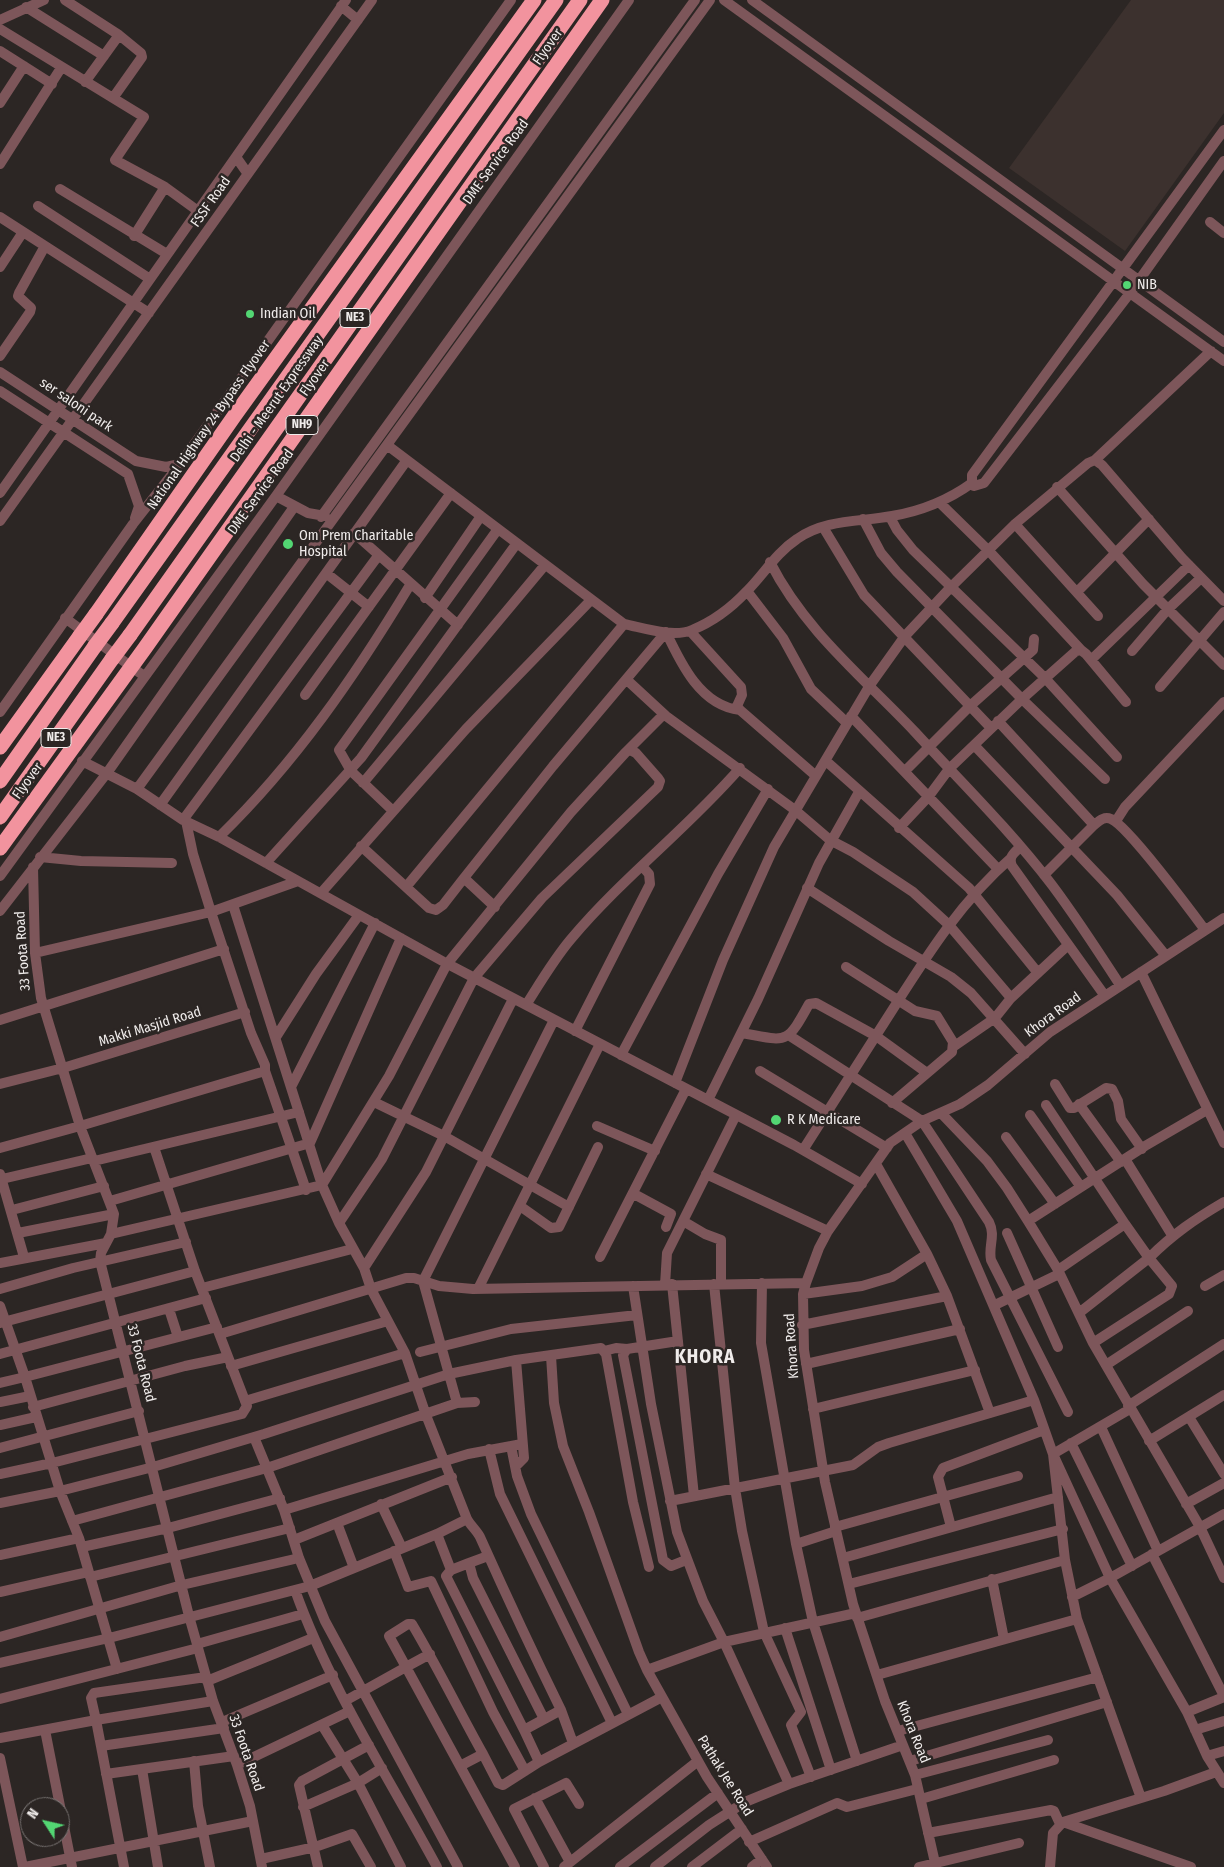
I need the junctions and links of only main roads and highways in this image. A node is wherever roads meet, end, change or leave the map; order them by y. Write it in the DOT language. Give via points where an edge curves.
graph roads {
  1 [pos="534,0"];
  2 [pos="556,0"];
  3 [pos="580,0"];
  4 [pos="602,0"];
  5 [pos="0,747"];
  6 [pos="0,781"];
  7 [pos="0,817"];
  8 [pos="0,848"];
  1 -- 5 [label="highway, National Highway 24 Bypass Flyover, bridge"];
  2 -- 6 [label="highway, Delhi - Meerut Expressway / NE3, bridge"];
  3 -- 7 [label="highway, Delhi - Meerut Expressway / NE3, bridge"];
  4 -- 8 [label="highway, Flyover / NH9, bridge"];
}
